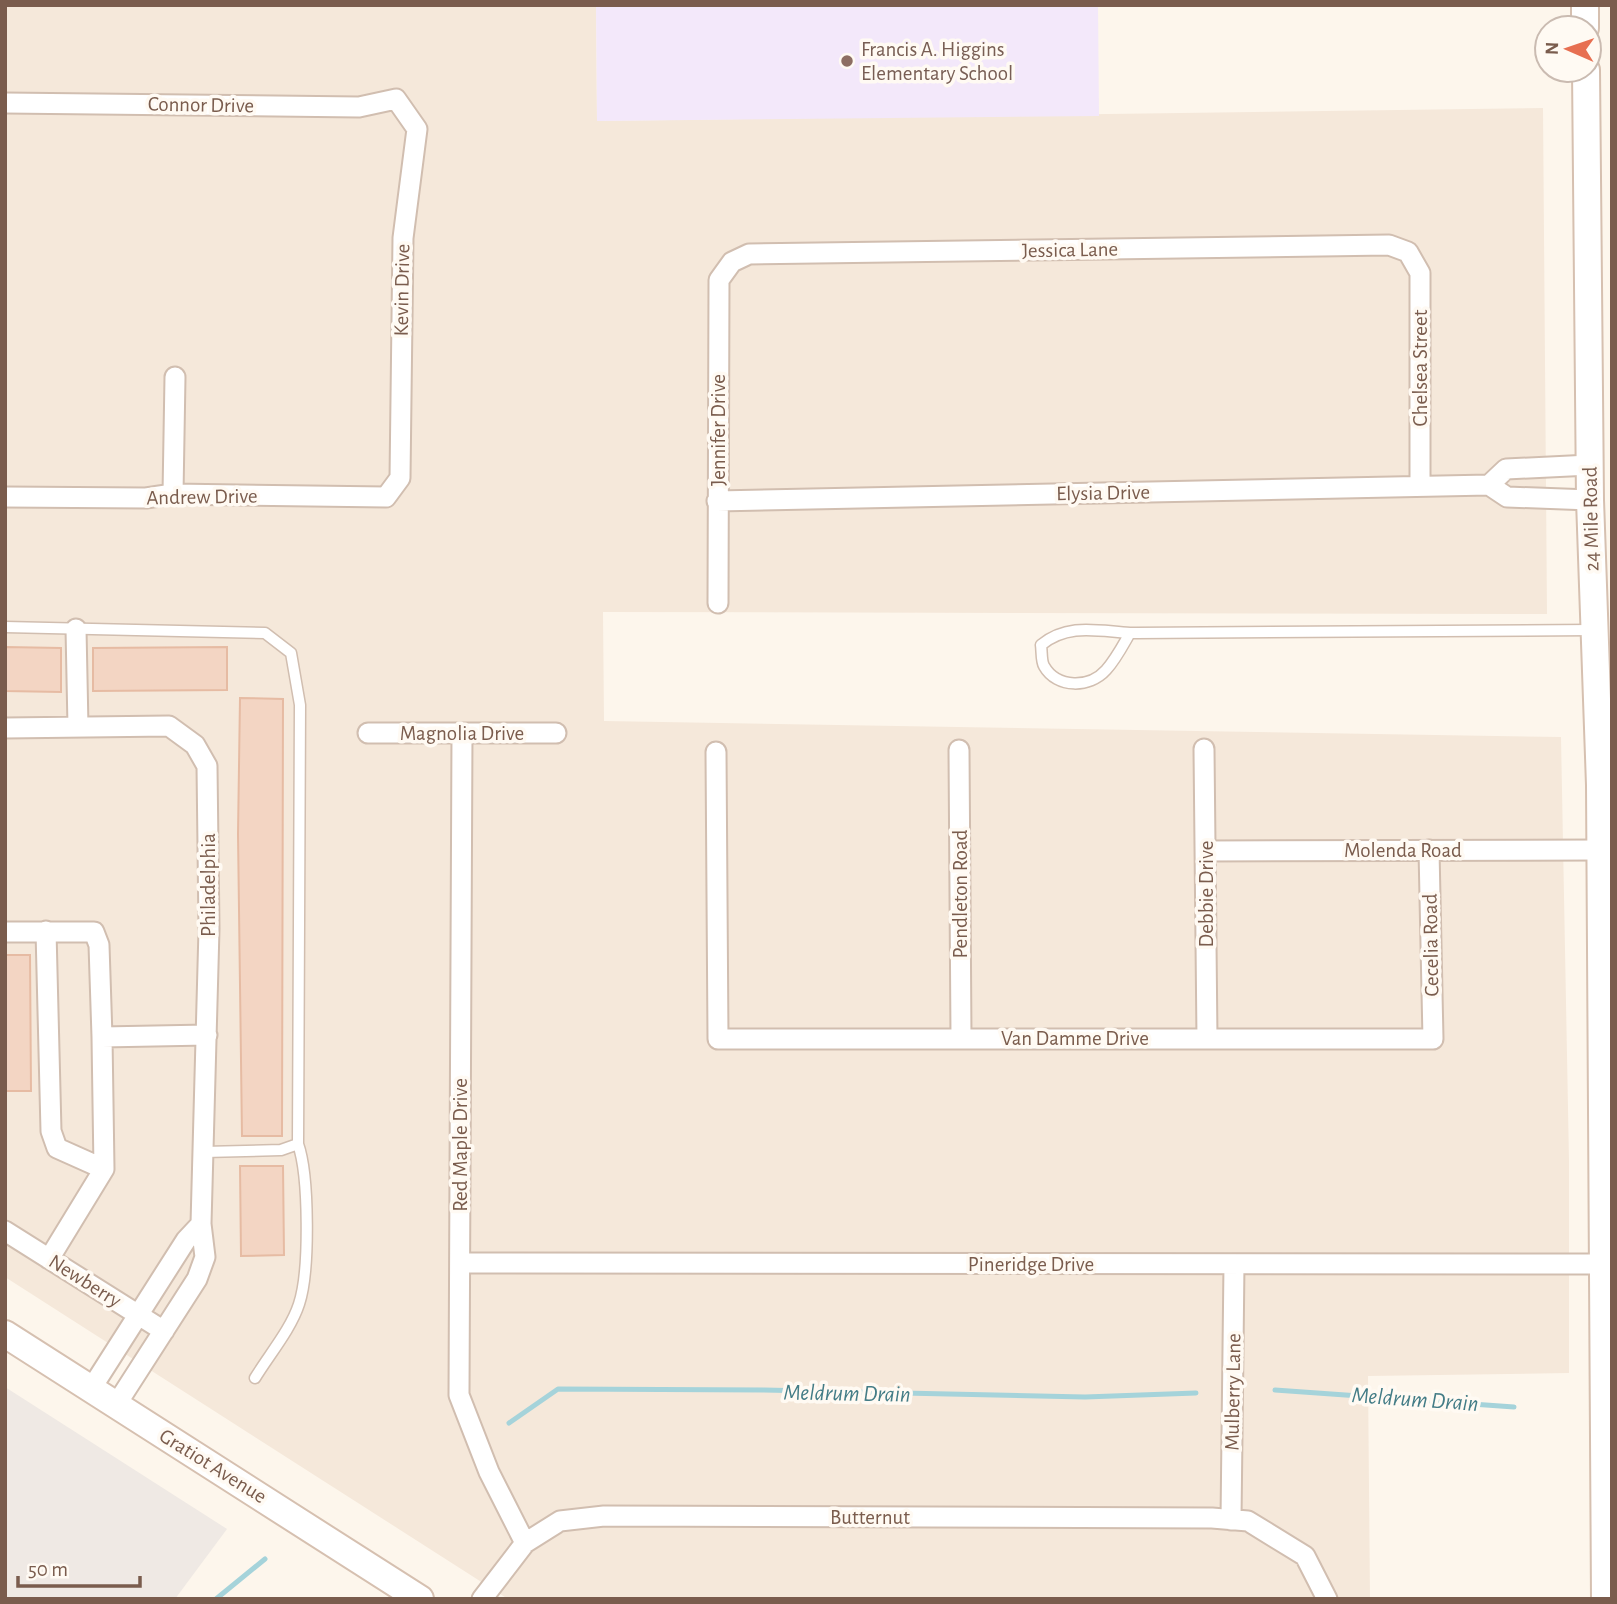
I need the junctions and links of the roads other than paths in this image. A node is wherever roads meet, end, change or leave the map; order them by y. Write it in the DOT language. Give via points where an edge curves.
graph roads {
  1 [pos="1586,84"];
  2 [pos="396,99"];
  3 [pos="5,103"];
  4 [pos="1408,253"];
  5 [pos="732,262"];
  6 [pos="175,377"];
  7 [pos="1590,465"];
  8 [pos="1489,485"];
  9 [pos="1420,486"];
  10 [pos="395,488"];
  11 [pos="173,494"];
  12 [pos="5,497"];
  13 [pos="1590,500"];
  14 [pos="717,501"];
  15 [pos="718,603"];
  16 [pos="5,627"];
  17 [pos="76,629"];
  18 [pos="1594,630"];
  19 [pos="1130,633"];
  20 [pos="78,727"];
  21 [pos="5,728"];
  22 [pos="368,733"];
  23 [pos="462,733"];
  24 [pos="556,733"];
  25 [pos="1204,749"];
  26 [pos="959,750"];
  27 [pos="716,752"];
  28 [pos="1606,785"];
  29 [pos="1429,850"];
  30 [pos="1600,850"];
  31 [pos="1206,851"];
  32 [pos="46,931"];
  33 [pos="5,932"];
  34 [pos="207,1035"];
  35 [pos="103,1037"];
  36 [pos="961,1037"];
  37 [pos="1207,1039"];
  38 [pos="1433,1039"];
  39 [pos="1607,1063"];
  40 [pos="298,1144"];
  41 [pos="204,1152"];
  42 [pos="104,1169"];
  43 [pos="201,1224"];
  44 [pos="5,1231"];
  45 [pos="49,1259"];
  46 [pos="460,1263"];
  47 [pos="1234,1264"];
  48 [pos="1603,1264"];
  49 [pos="139,1315"];
  50 [pos="164,1331"];
  51 [pos="5,1334"];
  52 [pos="255,1378"];
  53 [pos="91,1389"];
  54 [pos="116,1405"];
  55 [pos="1608,1517"];
  56 [pos="1231,1520"];
  57 [pos="525,1543"];
  58 [pos="420,1599"];
  59 [pos="482,1599"];
  60 [pos="1327,1599"];
  61 [pos="1605,1599"];
  1 -- 7 [label="street, 24 Mile Road"];
  2 -- 3 [label="street, Connor Drive" via="359,107"];
  2 -- 10 [label="street, Kevin Drive" via="417,130 403,238 400,478"];
  4 -- 5 [label="street, Jessica Lane" via="1389,245 749,254"];
  4 -- 9 [label="street, Chelsea Street" via="1420,273"];
  5 -- 14 [label="street, Jennifer Drive" via="719,280"];
  6 -- 11 [label="street"];
  7 -- 8 [label="street, Elysia Drive" via="1506,469"];
  7 -- 13 [label="street, 24 Mile Road"];
  8 -- 9 [label="street, Elysia Drive"];
  8 -- 13 [label="street, Elysia Drive" via="1507,496"];
  9 -- 14 [label="street, Elysia Drive"];
  10 -- 11 [label="street, Andrew Drive" via="386,497"];
  11 -- 12 [label="street, Andrew Drive" via="146,498"];
  13 -- 18 [label="street, 24 Mile Road"];
  14 -- 15 [label="street, Jennifer Drive"];
  16 -- 17 [label="lane"];
  17 -- 20 [label="street"];
  17 -- 40 [label="lane" via="265,633 291,653 300,705"];
  18 -- 19 [label="lane"];
  18 -- 28 [label="street, 24 Mile Road"];
  19 -- 19 [label="lane" via="1057,632 1041,645 1043,665 1053,677 1073,684 1091,682 1105,671"];
  20 -- 21 [label="street, Philadelphia"];
  20 -- 34 [label="street, Philadelphia" via="169,726 195,745 207,766"];
  22 -- 23 [label="street, Magnolia Drive"];
  23 -- 24 [label="street, Magnolia Drive"];
  23 -- 46 [label="street, Red Maple Drive"];
  25 -- 31 [label="street, Debbie Drive"];
  26 -- 36 [label="street, Pendleton Road"];
  27 -- 36 [label="street, Van Damme Drive" via="718,1039"];
  28 -- 30 [label="street, 24 Mile Road"];
  29 -- 30 [label="street, Molenda Road"];
  29 -- 31 [label="street, Molenda Road"];
  29 -- 38 [label="street, Cecelia Road"];
  30 -- 39 [label="street, 24 Mile Road"];
  31 -- 37 [label="street, Debbie Drive"];
  32 -- 33 [label="street"];
  32 -- 35 [label="street" via="94,932 99,944"];
  32 -- 42 [label="street" via="51,1131 57,1148"];
  34 -- 35 [label="street"];
  34 -- 41 [label="street, Philadelphia"];
  35 -- 42 [label="street"];
  36 -- 37 [label="street, Van Damme Drive"];
  37 -- 38 [label="street, Van Damme Drive"];
  39 -- 48 [label="street, 24 Mile Road"];
  40 -- 41 [label="lane" via="281,1150"];
  40 -- 52 [label="lane" via="305,1162 305,1273 299,1305"];
  41 -- 43 [label="street, Philadelphia"];
  42 -- 45 [label="street"];
  43 -- 49 [label="street"];
  43 -- 50 [label="street, Philadelphia" via="206,1247 203,1266"];
  44 -- 45 [label="street, Newberry"];
  45 -- 49 [label="street, Newberry"];
  46 -- 47 [label="street, Pineridge Drive"];
  46 -- 57 [label="street, Red Maple Drive" via="459,1395 489,1472"];
  47 -- 48 [label="street, Pineridge Drive"];
  47 -- 56 [label="street, Mulberry Lane"];
  48 -- 55 [label="street, 24 Mile Road"];
  49 -- 50 [label="street, Newberry"];
  49 -- 53 [label="street"];
  50 -- 54 [label="street, Philadelphia"];
  51 -- 53 [label="street, Gratiot Avenue"];
  53 -- 54 [label="street, Gratiot Avenue"];
  54 -- 58 [label="street, Gratiot Avenue"];
  55 -- 61 [label="street, 24 Mile Road"];
  56 -- 57 [label="street, Butternut" via="604,1516 560,1521"];
  56 -- 60 [label="street, Butternut" via="1248,1521 1306,1556"];
  57 -- 59 [label="street, Butternut"];
}
